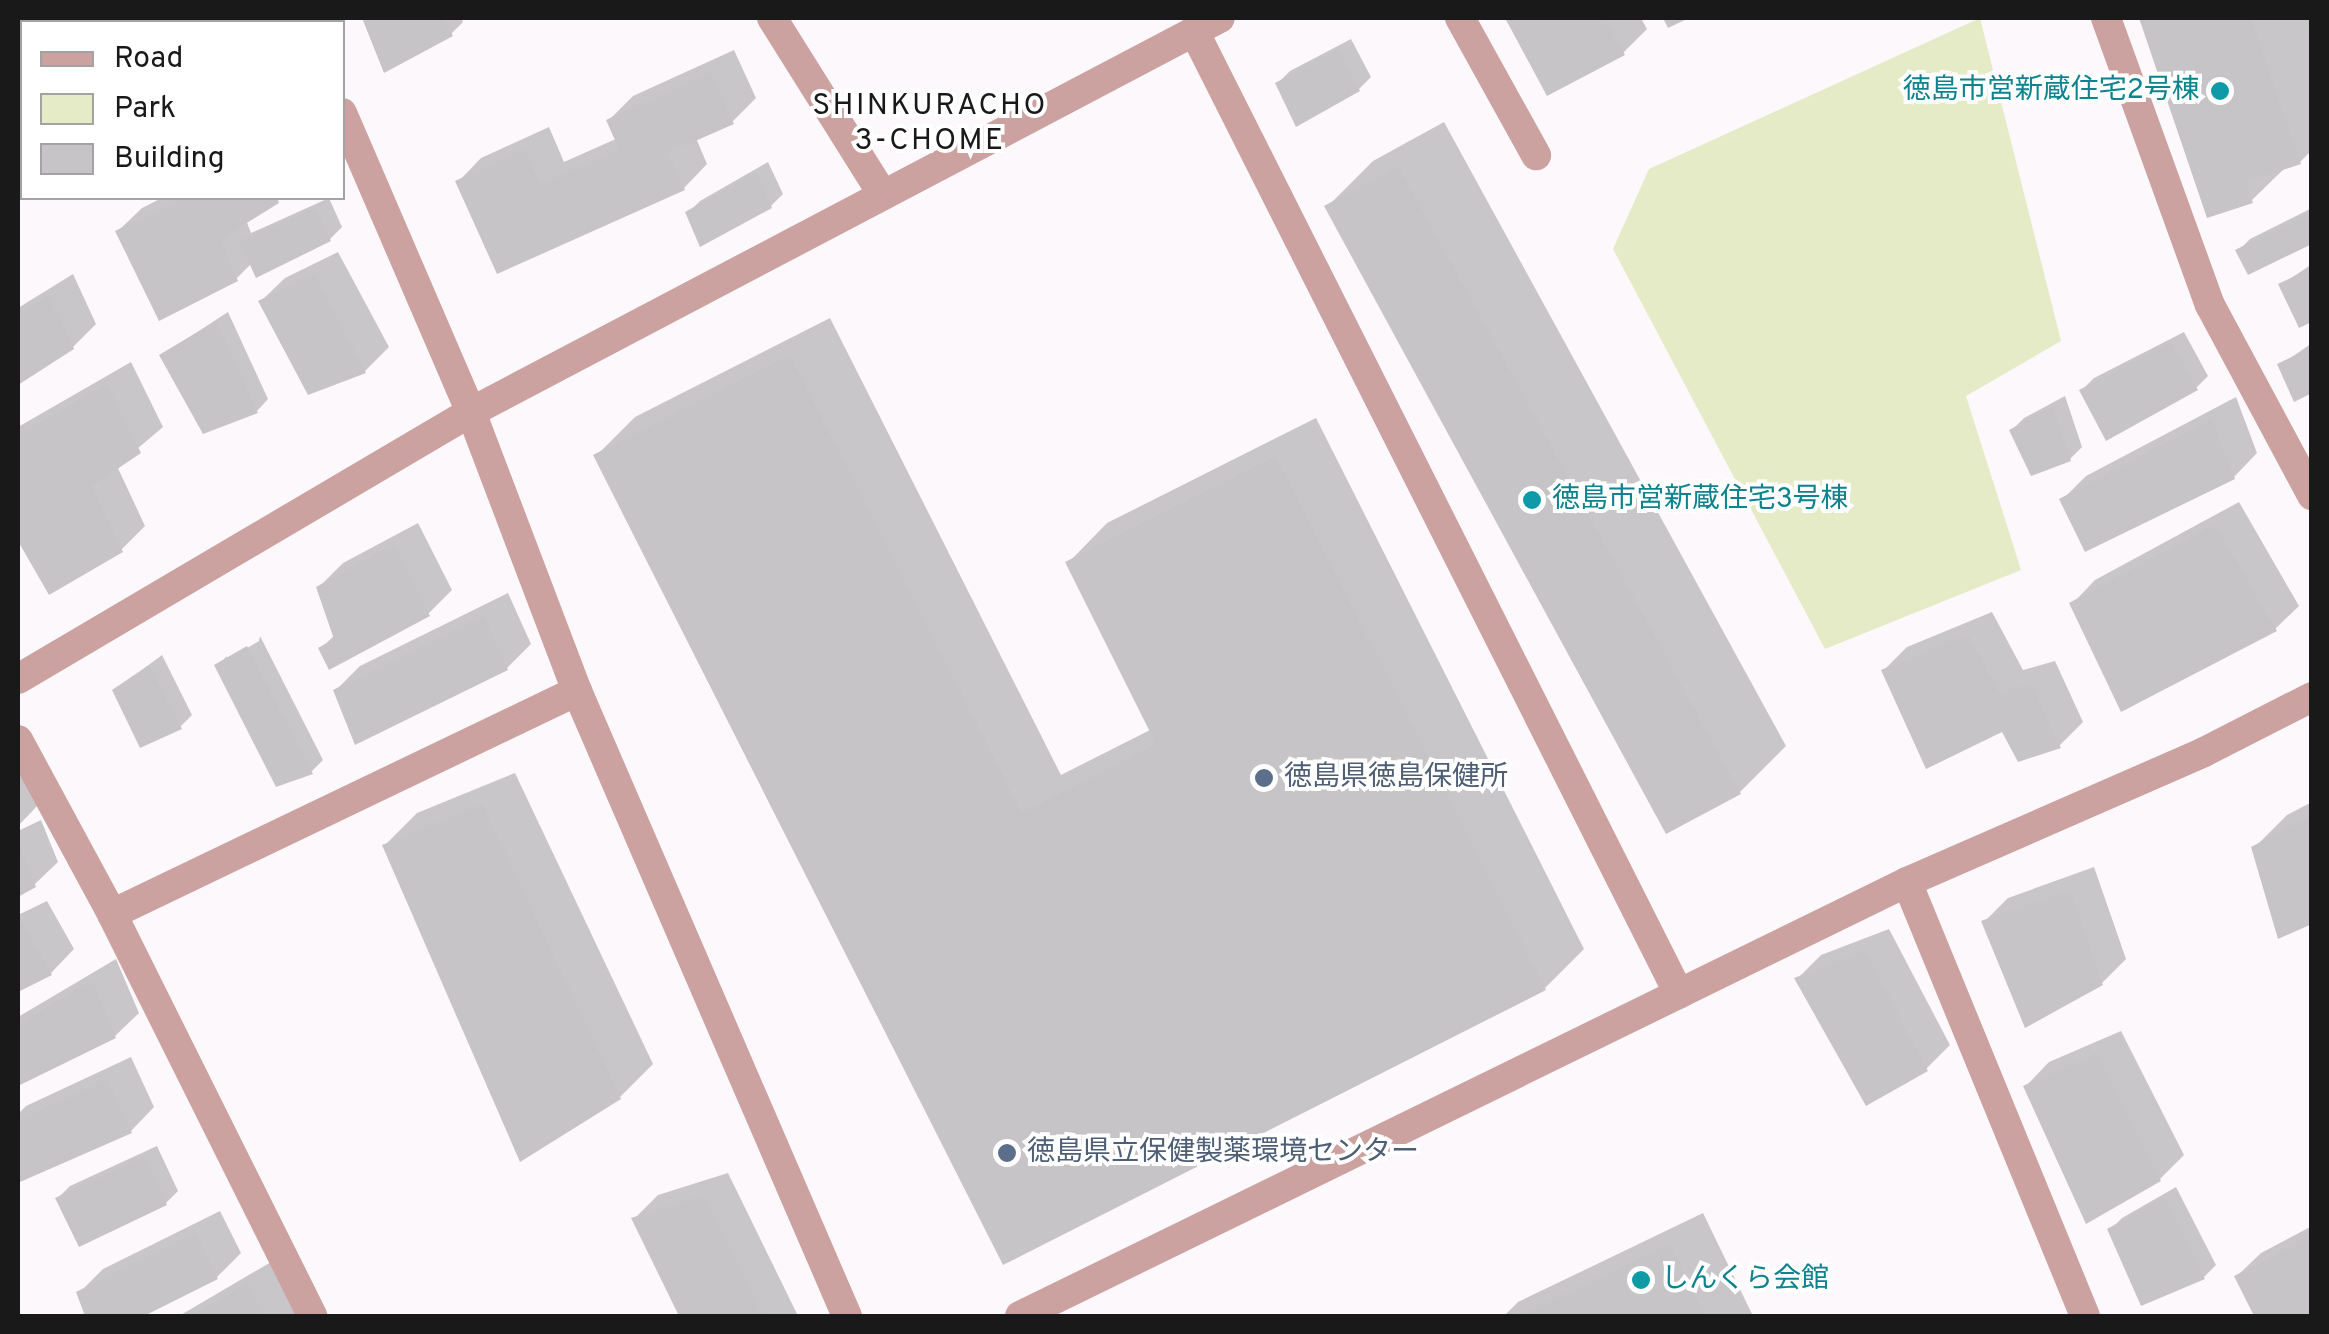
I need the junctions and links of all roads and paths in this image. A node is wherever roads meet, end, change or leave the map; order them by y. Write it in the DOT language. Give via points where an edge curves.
graph roads {
  1 [pos="772,18"];
  2 [pos="1460,18"];
  3 [pos="2106,18"];
  4 [pos="1207,24"];
  5 [pos="345,120"];
  6 [pos="1536,155"];
  7 [pos="883,194"];
  8 [pos="471,412"];
  9 [pos="2312,495"];
  10 [pos="18,680"];
  11 [pos="577,691"];
  12 [pos="2312,697"];
  13 [pos="18,740"];
  14 [pos="1907,882"];
  15 [pos="112,914"];
  16 [pos="1679,994"];
  17 [pos="312,1316"];
  18 [pos="847,1316"];
  19 [pos="1020,1316"];
  20 [pos="2085,1316"];
  1 -- 7 [label="street"];
  2 -- 6 [label="street"];
  3 -- 9 [label="street" via="2210,305"];
  4 -- 7 [label="street"];
  4 -- 16 [label="street"];
  5 -- 8 [label="street"];
  7 -- 8 [label="street"];
  8 -- 10 [label="street"];
  8 -- 11 [label="street"];
  11 -- 15 [label="street"];
  11 -- 18 [label="street"];
  12 -- 14 [label="street" via="2204,752"];
  13 -- 15 [label="street"];
  14 -- 16 [label="street"];
  14 -- 20 [label="street"];
  15 -- 17 [label="street"];
  16 -- 19 [label="street"];
}
